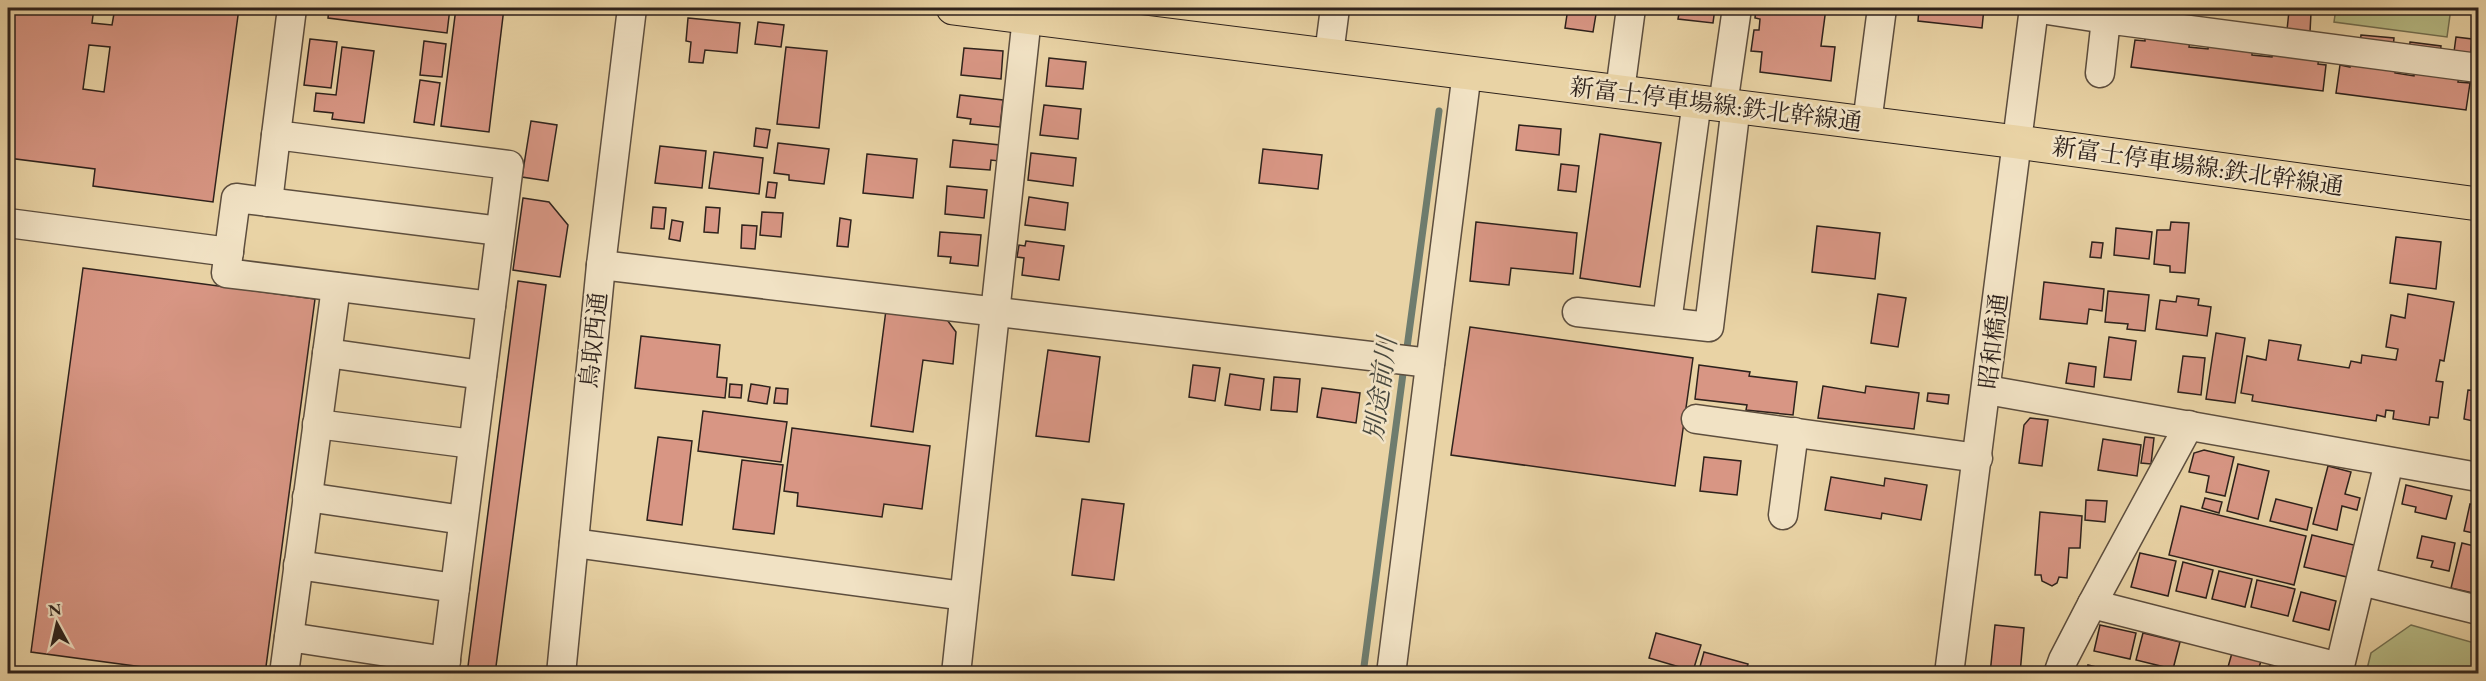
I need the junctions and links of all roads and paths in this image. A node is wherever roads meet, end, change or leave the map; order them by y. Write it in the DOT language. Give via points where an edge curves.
graph roads {
  1 [pos="292,8"];
  2 [pos="632,8"];
  3 [pos="953,8"];
  4 [pos="1335,8"];
  5 [pos="1631,8"];
  6 [pos="1737,8"];
  7 [pos="1882,8"];
  8 [pos="2034,8"];
  9 [pos="2107,13"];
  10 [pos="1028,17"];
  11 [pos="1329,54"];
  12 [pos="2478,68"];
  13 [pos="1467,72"];
  14 [pos="2100,73"];
  15 [pos="1620,91"];
  16 [pos="1719,104"];
  17 [pos="1867,123"];
  18 [pos="276,135"];
  19 [pos="2018,142"];
  20 [pos="268,202"];
  21 [pos="2478,204"];
  22 [pos="8,223"];
  23 [pos="501,231"];
  24 [pos="229,252"];
  25 [pos="601,265"];
  26 [pos="336,286"];
  27 [pos="491,306"];
  28 [pos="995,312"];
  29 [pos="1577,312"];
  30 [pos="1667,322"];
  31 [pos="327,353"];
  32 [pos="1430,363"];
  33 [pos="482,375"];
  34 [pos="1987,390"];
  35 [pos="1696,419"];
  36 [pos="318,424"];
  37 [pos="2189,425"];
  38 [pos="1794,432"];
  39 [pos="473,444"];
  40 [pos="1978,458"];
  41 [pos="2389,462"];
  42 [pos="2478,477"];
  43 [pos="308,497"];
  44 [pos="1784,515"];
  45 [pos="464,520"];
  46 [pos="574,543"];
  47 [pos="298,565"];
  48 [pos="2361,581"];
  49 [pos="455,588"];
  50 [pos="964,596"];
  51 [pos="2092,604"];
  52 [pos="2478,610"];
  53 [pos="289,637"];
  54 [pos="445,667"];
  55 [pos="2339,670"];
  56 [pos="284,674"];
  57 [pos="561,674"];
  58 [pos="956,674"];
  59 [pos="1390,674"];
  60 [pos="1949,674"];
  61 [pos="2058,674"];
  1 -- 18 [label="street"];
  2 -- 25 [label="street, 鳥取西通"];
  3 -- 10 [label="main road, 新富士停車場線:鉄北幹線通"];
  4 -- 11 [label="street"];
  5 -- 15 [label="street"];
  6 -- 16 [label="street"];
  7 -- 17 [label="street"];
  8 -- 9 [label="street"];
  8 -- 19 [label="street, 昭和橋通"];
  9 -- 12 [label="street"];
  9 -- 14 [label="street"];
  10 -- 11 [label="main road, 新富士停車場線:鉄北幹線通"];
  10 -- 28 [label="street"];
  11 -- 13 [label="main road, 新富士停車場線:鉄北幹線通"];
  13 -- 15 [label="main road, 新富士停車場線:鉄北幹線通"];
  13 -- 32 [label="street"];
  15 -- 16 [label="main road, 新富士停車場線:鉄北幹線通"];
  16 -- 17 [label="main road, 新富士停車場線:鉄北幹線通"];
  16 -- 30 [label="street"];
  16 -- 30 [label="street" via="1709,327"];
  17 -- 19 [label="main road, 新富士停車場線:鉄北幹線通"];
  18 -- 20 [label="street"];
  18 -- 23 [label="street" via="509,165"];
  19 -- 21 [label="main road, 新富士停車場線:鉄北幹線通"];
  19 -- 34 [label="street, 昭和橋通"];
  20 -- 23 [label="street"];
  20 -- 24 [label="street" via="236,198"];
  22 -- 24 [label="street"];
  23 -- 27 [label="street"];
  24 -- 26 [label="street" via="226,273"];
  25 -- 28 [label="street"];
  25 -- 46 [label="street, 鳥取西通"];
  26 -- 27 [label="street"];
  26 -- 31 [label="street"];
  27 -- 33 [label="street"];
  28 -- 32 [label="street"];
  28 -- 50 [label="street"];
  29 -- 30 [label="street"];
  31 -- 33 [label="street"];
  31 -- 36 [label="street"];
  32 -- 59 [label="street"];
  33 -- 39 [label="street"];
  34 -- 37 [label="street"];
  34 -- 40 [label="street, 昭和橋通"];
  35 -- 38 [label="street"];
  36 -- 39 [label="street"];
  36 -- 43 [label="street"];
  37 -- 41 [label="street"];
  37 -- 51 [label="street"];
  38 -- 40 [label="street"];
  38 -- 44 [label="street"];
  39 -- 45 [label="street"];
  40 -- 60 [label="street, 昭和橋通"];
  41 -- 42 [label="street"];
  41 -- 48 [label="street"];
  43 -- 45 [label="street"];
  43 -- 47 [label="street"];
  45 -- 49 [label="street"];
  46 -- 50 [label="street"];
  46 -- 57 [label="street, 鳥取西通"];
  47 -- 49 [label="street"];
  47 -- 53 [label="street"];
  48 -- 52 [label="street"];
  48 -- 55 [label="street"];
  49 -- 54 [label="street"];
  50 -- 58 [label="street"];
  51 -- 55 [label="street"];
  51 -- 61 [label="street"];
  53 -- 54 [label="street"];
  53 -- 56 [label="street"];
}
